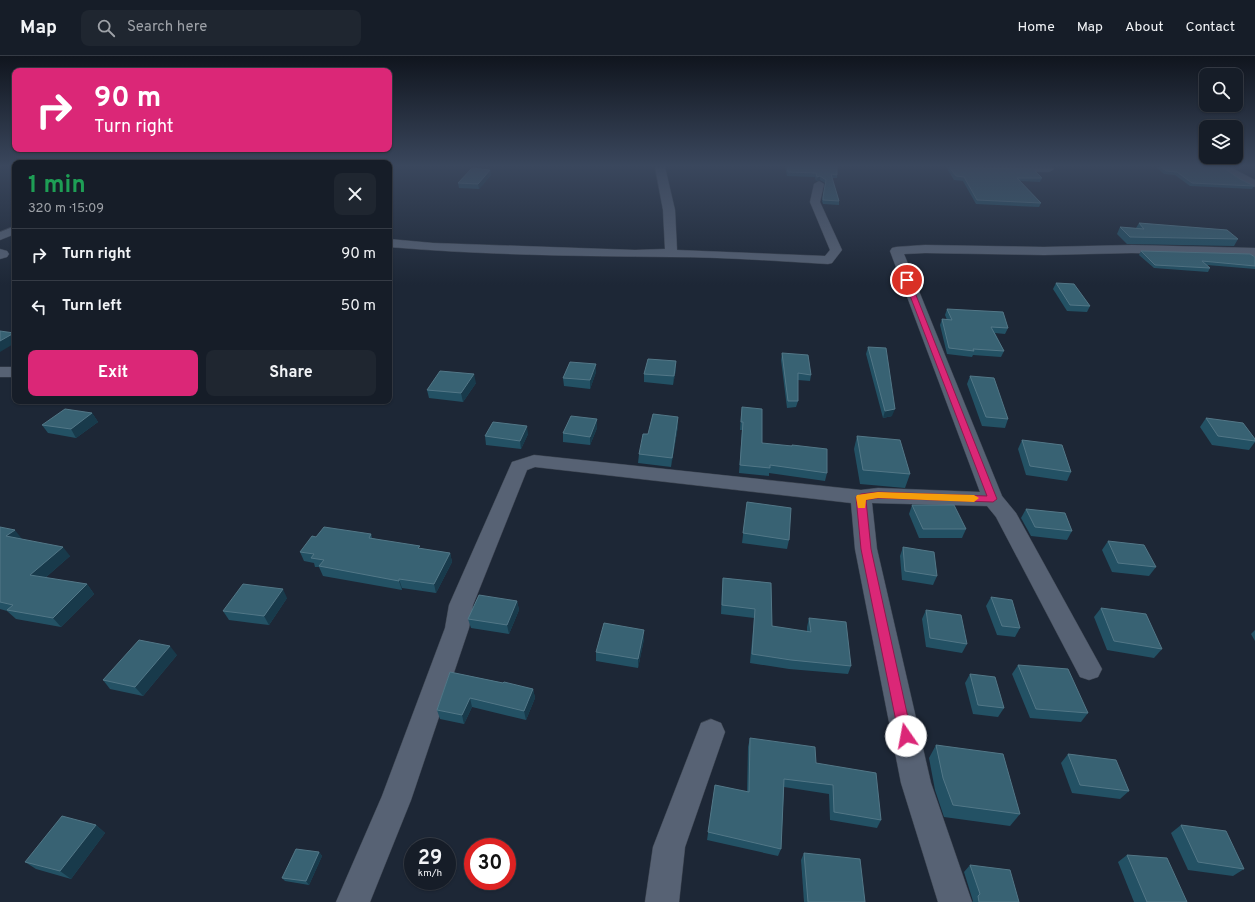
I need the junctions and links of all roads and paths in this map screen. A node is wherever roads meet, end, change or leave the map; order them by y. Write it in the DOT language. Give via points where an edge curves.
graph roads {
  1 [pos="668,206"];
  2 [pos="817,206"];
  3 [pos="12,231"];
  4 [pos="0,236"];
  5 [pos="392,243"];
  6 [pos="1255,252"];
  7 [pos="671,253"];
  8 [pos="0,372"];
  9 [pos="12,372"];
  10 [pos="861,497"];
  11 [pos="993,499"];
  12 [pos="1089,669"];
  13 [pos="711,732"];
  14 [pos="353,902"];
  15 [pos="662,902"];
  16 [pos="955,902"];
  1 -- 7 [label="street"];
  2 -- 7 [label="street" via="836,250 828,260"];
  3 -- 4 [label="street"];
  5 -- 7 [label="street" via="457,248"];
  6 -- 11 [label="street" via="1132,249 896,251"];
  8 -- 9 [label="street"];
  10 -- 11 [label="street" via="878,495"];
  10 -- 14 [label="street" via="534,461 518,466 461,605 457,628 396,800"];
  10 -- 16 [label="street" via="866,549 916,783"];
  11 -- 12 [label="street" via="1005,512"];
  13 -- 15 [label="street" via="670,847"];
}
